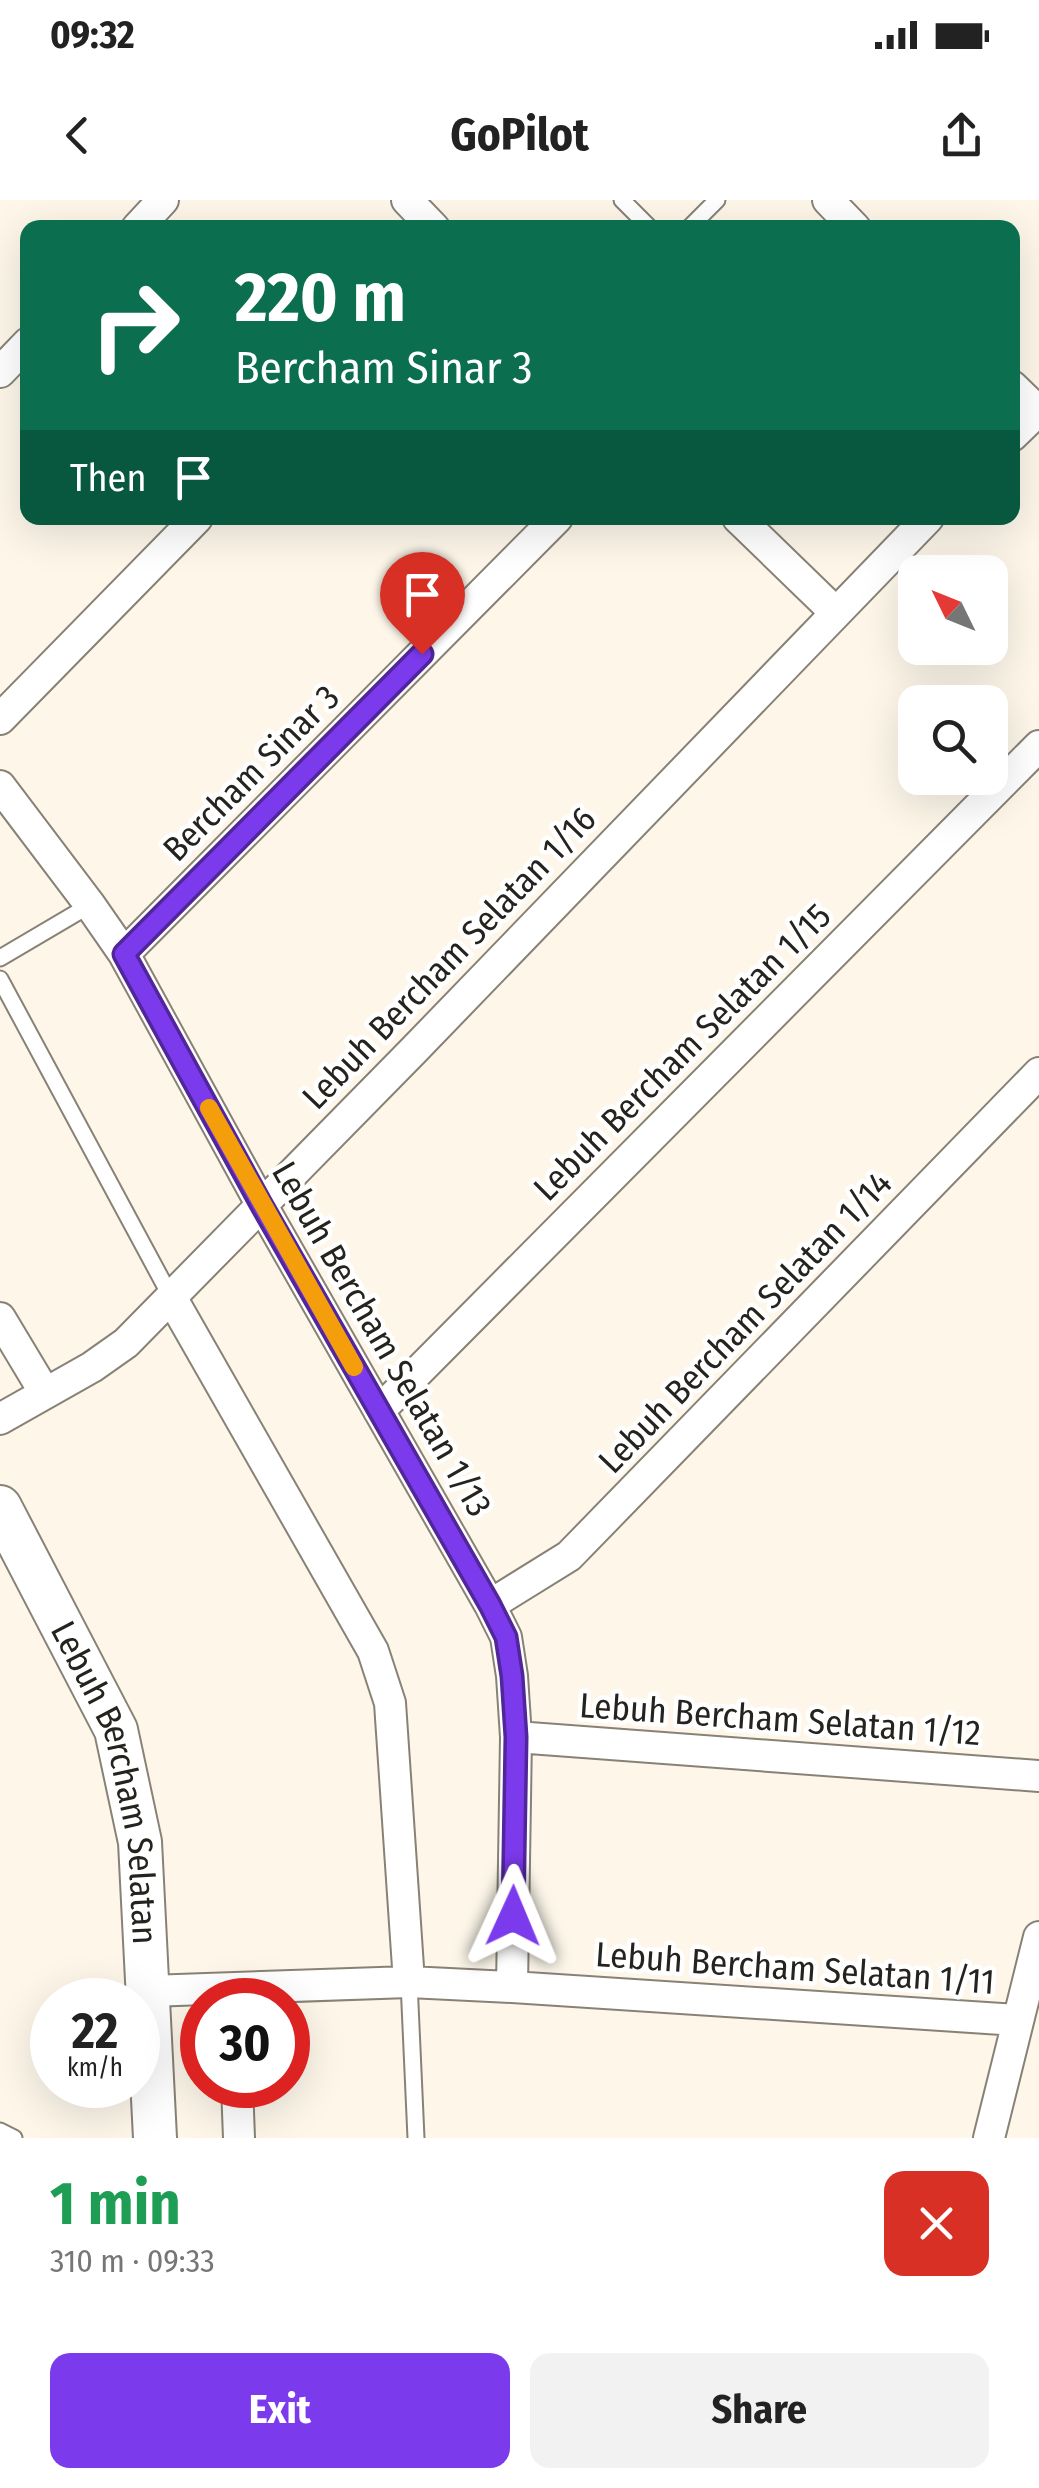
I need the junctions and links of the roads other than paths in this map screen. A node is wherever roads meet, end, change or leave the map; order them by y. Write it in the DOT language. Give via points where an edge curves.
graph roads {
  1 [pos="164,200"];
  2 [pos="406,200"];
  3 [pos="622,200"];
  4 [pos="717,200"];
  5 [pos="828,200"];
  6 [pos="145,220"];
  7 [pos="426,220"];
  8 [pos="642,220"];
  9 [pos="697,220"];
  10 [pos="847,220"];
  11 [pos="20,351"];
  12 [pos="0,372"];
  13 [pos="1020,394"];
  14 [pos="1038,412"];
  15 [pos="190,525"];
  16 [pos="550,525"];
  17 [pos="745,525"];
  18 [pos="921,525"];
  19 [pos="835,612"];
  20 [pos="0,719"];
  21 [pos="1039,746"];
  22 [pos="0,786"];
  23 [pos="90,905"];
  24 [pos="124,954"];
  25 [pos="0,958"];
  26 [pos="0,979"];
  27 [pos="1039,1073"];
  28 [pos="261,1204"];
  29 [pos="171,1297"];
  30 [pos="0,1318"];
  31 [pos="45,1393"];
  32 [pos="379,1411"];
  33 [pos="0,1419"];
  34 [pos="0,1506"];
  35 [pos="490,1605"];
  36 [pos="516,1737"];
  37 [pos="1039,1776"];
  38 [pos="1039,1937"];
  39 [pos="148,1978"];
  40 [pos="409,1982"];
  41 [pos="512,1987"];
  42 [pos="310,1989"];
  43 [pos="1017,2020"];
  44 [pos="154,2108"];
  45 [pos="238,2108"];
  46 [pos="0,2130"];
  47 [pos="14,2138"];
  48 [pos="155,2138"];
  49 [pos="239,2138"];
  50 [pos="416,2138"];
  51 [pos="989,2138"];
  1 -- 6 [label="street"];
  2 -- 7 [label="street"];
  3 -- 8 [label="lane"];
  4 -- 9 [label="lane"];
  5 -- 10 [label="street"];
  11 -- 12 [label="street"];
  13 -- 14 [label="street"];
  15 -- 20 [label="street"];
  16 -- 24 [label="street, Bercham Sinar 3"];
  17 -- 19 [label="street"];
  18 -- 19 [label="street, Lebuh Bercham Selatan 1/16"];
  19 -- 28 [label="street, Lebuh Bercham Selatan 1/16"];
  21 -- 32 [label="street, Lebuh Bercham Selatan 1/15"];
  22 -- 23 [label="street, Lebuh Bercham Selatan 1/13"];
  23 -- 24 [label="street, Lebuh Bercham Selatan 1/13"];
  23 -- 25 [label="lane"];
  24 -- 28 [label="street, Lebuh Bercham Selatan 1/13"];
  26 -- 29 [label="lane"];
  27 -- 35 [label="street, Lebuh Bercham Selatan 1/14" via="569,1556"];
  28 -- 29 [label="street, Lebuh Bercham Selatan 1/16"];
  28 -- 32 [label="street, Lebuh Bercham Selatan 1/13"];
  29 -- 31 [label="street, Lebuh Bercham Selatan 1/16" via="126,1343"];
  29 -- 40 [label="street" via="373,1651 390,1702"];
  30 -- 31 [label="street"];
  31 -- 33 [label="street, Lebuh Bercham Selatan 1/16"];
  32 -- 35 [label="street, Lebuh Bercham Selatan 1/13"];
  34 -- 39 [label="street, Lebuh Bercham Selatan" via="116,1730 140,1842"];
  35 -- 36 [label="street, Lebuh Bercham Selatan 1/13" via="506,1637"];
  36 -- 37 [label="street, Lebuh Bercham Selatan 1/12"];
  36 -- 41 [label="street, Lebuh Bercham Selatan 1/13"];
  38 -- 43 [label="street"];
  40 -- 41 [label="street, Lebuh Bercham Selatan 1/11"];
  40 -- 42 [label="street, Lebuh Bercham Selatan 1/11"];
  40 -- 50 [label="lane"];
  41 -- 43 [label="street, Lebuh Bercham Selatan 1/11"];
  43 -- 51 [label="street"];
  44 -- 48 [label="street, Lebuh Bercham Selatan"];
  45 -- 49 [label="street"];
  46 -- 47 [label="lane"];
}
